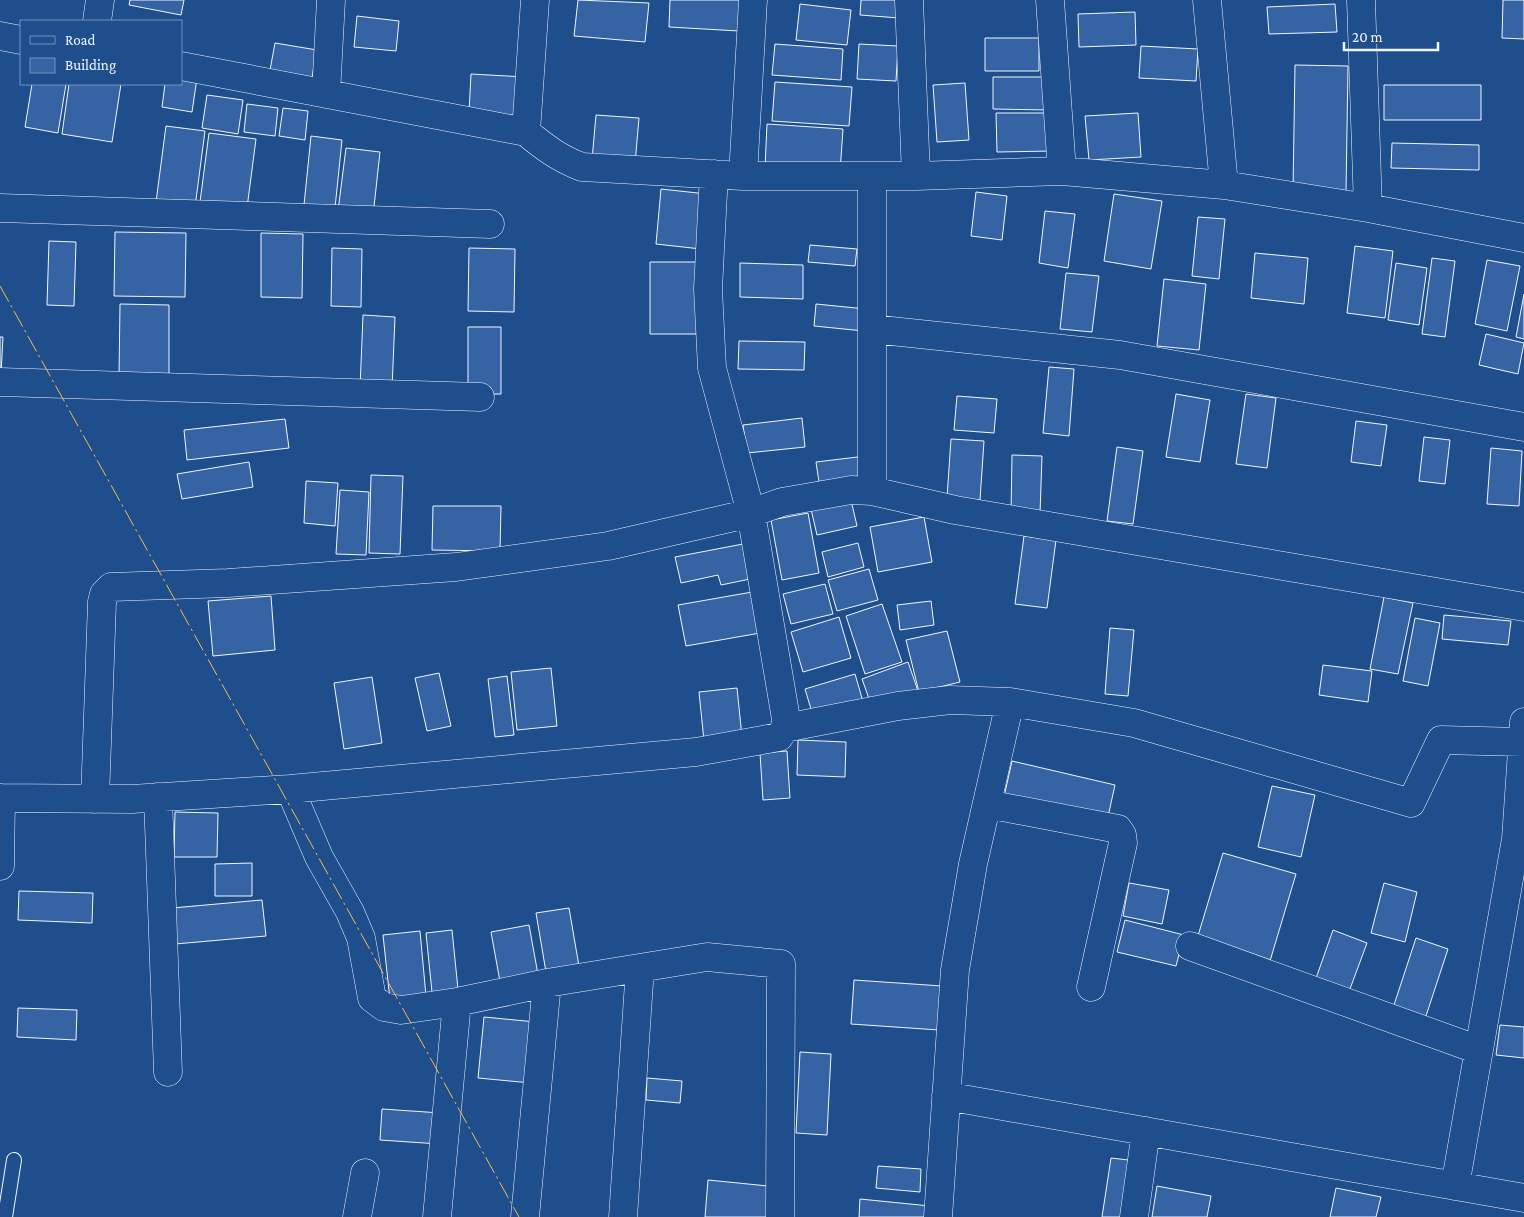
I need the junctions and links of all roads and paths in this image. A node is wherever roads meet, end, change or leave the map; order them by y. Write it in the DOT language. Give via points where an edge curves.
graph roads {
  1 [pos="100,0"];
  2 [pos="331,0"];
  3 [pos="535,0"];
  4 [pos="752,0"];
  5 [pos="908,0"];
  6 [pos="1050,0"];
  7 [pos="1208,0"];
  8 [pos="1361,0"];
  9 [pos="97,20"];
  10 [pos="0,36"];
  11 [pos="20,40"];
  12 [pos="182,66"];
  13 [pos="326,94"];
  14 [pos="526,132"];
  15 [pos="1062,170"];
  16 [pos="714,174"];
  17 [pos="743,176"];
  18 [pos="872,176"];
  19 [pos="916,176"];
  20 [pos="1224,185"];
  21 [pos="0,208"];
  22 [pos="1368,208"];
  23 [pos="490,224"];
  24 [pos="1524,238"];
  25 [pos="872,329"];
  26 [pos="0,382"];
  27 [pos="480,397"];
  28 [pos="1524,427"];
  29 [pos="872,491"];
  30 [pos="751,513"];
  31 [pos="1524,607"];
  32 [pos="1010,702"];
  33 [pos="784,728"];
  34 [pos="1523,732"];
  35 [pos="290,789"];
  36 [pos="158,797"];
  37 [pos="0,798"];
  38 [pos="95,799"];
  39 [pos="987,804"];
  40 [pos="0,866"];
  41 [pos="1190,946"];
  42 [pos="640,968"];
  43 [pos="547,983"];
  44 [pos="1091,987"];
  45 [pos="457,1002"];
  46 [pos="1479,1050"];
  47 [pos="168,1072"];
  48 [pos="946,1096"];
  49 [pos="1146,1131"];
  50 [pos="14,1160"];
  51 [pos="364,1173"];
  52 [pos="1455,1186"];
  53 [pos="1524,1198"];
  54 [pos="5,1217"];
  55 [pos="358,1217"];
  56 [pos="437,1217"];
  57 [pos="525,1217"];
  58 [pos="623,1217"];
  59 [pos="780,1217"];
  60 [pos="938,1217"];
  61 [pos="1134,1217"];
  1 -- 9 [label="street"];
  2 -- 13 [label="street"];
  3 -- 14 [label="street"];
  4 -- 17 [label="street"];
  5 -- 19 [label="street"];
  6 -- 15 [label="street"];
  7 -- 20 [label="street"];
  8 -- 22 [label="street"];
  10 -- 11 [label="street"];
  12 -- 13 [label="street"];
  13 -- 14 [label="street"];
  14 -- 16 [label="street" via="544,148 582,167"];
  15 -- 19 [label="street"];
  15 -- 20 [label="street"];
  16 -- 17 [label="street"];
  16 -- 30 [label="street" via="708,289 712,368"];
  17 -- 18 [label="street"];
  18 -- 19 [label="street"];
  18 -- 25 [label="street"];
  20 -- 22 [label="street"];
  21 -- 23 [label="street"];
  22 -- 24 [label="street"];
  25 -- 28 [label="street" via="1120,355"];
  25 -- 29 [label="street"];
  26 -- 27 [label="street"];
  29 -- 30 [label="street" via="851,490 782,502"];
  29 -- 31 [label="street" via="955,510"];
  30 -- 33 [label="street" via="786,719"];
  30 -- 38 [label="street" via="608,546 456,567 228,583 111,587 102,602"];
  32 -- 33 [label="street" via="950,700 898,706"];
  32 -- 34 [label="street" via="1134,723 1410,803 1441,740"];
  32 -- 39 [label="street"];
  33 -- 35 [label="street" via="779,737 696,752"];
  34 -- 46 [label="street" via="1516,839"];
  35 -- 36 [label="street"];
  35 -- 45 [label="street" via="319,857 361,938 372,998 384,1007 401,1010"];
  36 -- 38 [label="street"];
  36 -- 47 [label="street"];
  37 -- 38 [label="street"];
  37 -- 40 [label="street"];
  39 -- 44 [label="street" via="1118,829 1122,835 1123,843"];
  39 -- 48 [label="street" via="954,970"];
  41 -- 46 [label="street"];
  42 -- 43 [label="street"];
  42 -- 58 [label="street"];
  42 -- 59 [label="street" via="707,957 781,964"];
  43 -- 45 [label="street"];
  43 -- 57 [label="street"];
  45 -- 56 [label="street"];
  46 -- 52 [label="street"];
  48 -- 49 [label="street"];
  48 -- 60 [label="street"];
  49 -- 52 [label="street"];
  49 -- 61 [label="street"];
  50 -- 54 [label="lane"];
  51 -- 55 [label="street"];
  52 -- 53 [label="street"];
}
